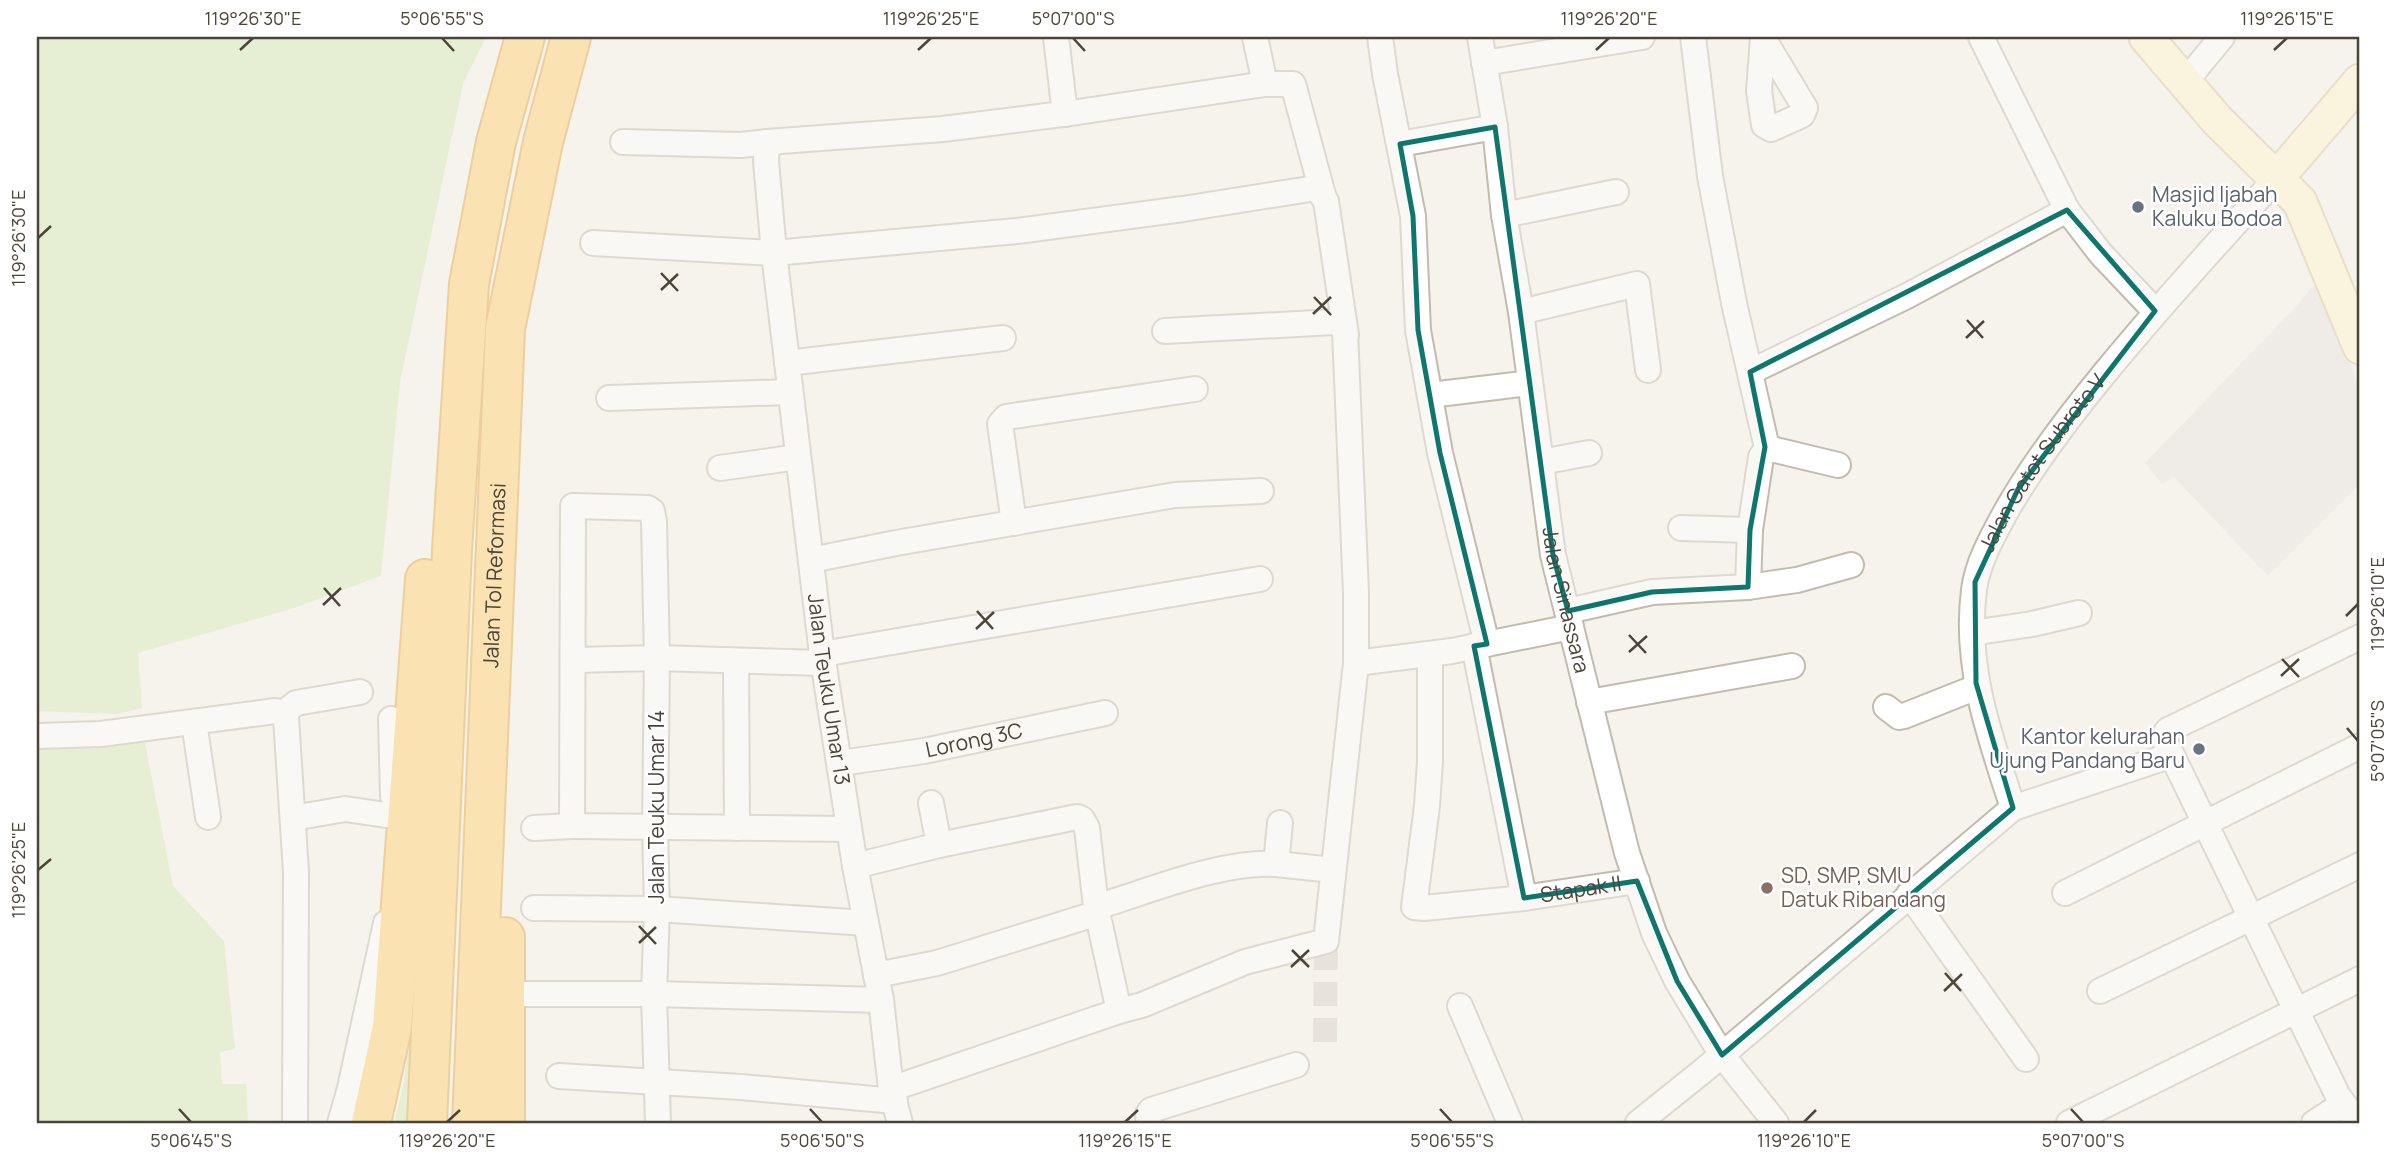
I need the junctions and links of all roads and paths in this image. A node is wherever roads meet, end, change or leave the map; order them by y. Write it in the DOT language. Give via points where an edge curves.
graph roads {
  1 [pos="525,37"];
  2 [pos="571,37"];
  3 [pos="1056,37"];
  4 [pos="1255,37"];
  5 [pos="1380,37"];
  6 [pos="1480,37"];
  7 [pos="1642,37"];
  8 [pos="1693,37"];
  9 [pos="1981,37"];
  10 [pos="2146,37"];
  11 [pos="2222,37"];
  12 [pos="1485,63"];
  13 [pos="2360,81"];
  14 [pos="2184,83"];
  15 [pos="1265,84"];
  16 [pos="1065,114"];
  17 [pos="1494,127"];
  18 [pos="623,142"];
  19 [pos="767,142"];
  20 [pos="1400,144"];
  21 [pos="2276,179"];
  22 [pos="1318,191"];
  23 [pos="1616,192"];
  24 [pos="2067,210"];
  25 [pos="1504,215"];
  26 [pos="593,243"];
  27 [pos="774,253"];
  28 [pos="469,284"];
  29 [pos="2155,311"];
  30 [pos="1521,312"];
  31 [pos="505,329"];
  32 [pos="1165,331"];
  33 [pos="1346,335"];
  34 [pos="1003,338"];
  35 [pos="2360,347"];
  36 [pos="787,363"];
  37 [pos="1648,370"];
  38 [pos="1750,372"];
  39 [pos="1530,383"];
  40 [pos="1195,389"];
  41 [pos="790,391"];
  42 [pos="1430,395"];
  43 [pos="609,398"];
  44 [pos="1767,448"];
  45 [pos="1589,453"];
  46 [pos="798,457"];
  47 [pos="1541,461"];
  48 [pos="1838,465"];
  49 [pos="720,468"];
  50 [pos="1261,491"];
  51 [pos="1014,523"];
  52 [pos="1681,528"];
  53 [pos="1750,530"];
  54 [pos="811,561"];
  55 [pos="1851,565"];
  56 [pos="1260,579"];
  57 [pos="1748,587"];
  58 [pos="2079,613"];
  59 [pos="1570,619"];
  60 [pos="1972,633"];
  61 [pos="2360,637"];
  62 [pos="1480,645"];
  63 [pos="1430,654"];
  64 [pos="657,658"];
  65 [pos="823,659"];
  66 [pos="573,660"];
  67 [pos="736,661"];
  68 [pos="1356,663"];
  69 [pos="1792,666"];
  70 [pos="1977,687"];
  71 [pos="359,692"];
  72 [pos="1589,702"];
  73 [pos="1886,706"];
  74 [pos="284,713"];
  75 [pos="1105,713"];
  76 [pos="391,719"];
  77 [pos="194,722"];
  78 [pos="37,736"];
  79 [pos="2360,746"];
  80 [pos="2172,755"];
  81 [pos="841,764"];
  82 [pos="931,803"];
  83 [pos="2012,808"];
  84 [pos="393,816"];
  85 [pos="208,817"];
  86 [pos="293,818"];
  87 [pos="1280,823"];
  88 [pos="2207,823"];
  89 [pos="572,826"];
  90 [pos="655,827"];
  91 [pos="534,828"];
  92 [pos="737,828"];
  93 [pos="849,829"];
  94 [pos="939,845"];
  95 [pos="1276,864"];
  96 [pos="2360,865"];
  97 [pos="855,866"];
  98 [pos="1333,870"];
  99 [pos="1637,881"];
  100 [pos="2065,893"];
  101 [pos="1909,894"];
  102 [pos="1524,898"];
  103 [pos="534,908"];
  104 [pos="657,909"];
  105 [pos="1097,910"];
  106 [pos="2252,916"];
  107 [pos="866,923"];
  108 [pos="876,975"];
  109 [pos="2360,979"];
  110 [pos="2100,990"];
  111 [pos="519,994"];
  112 [pos="654,994"];
  113 [pos="881,1000"];
  114 [pos="1460,1006"];
  115 [pos="2297,1010"];
  116 [pos="1119,1011"];
  117 [pos="1722,1055"];
  118 [pos="2026,1059"];
  119 [pos="1296,1065"];
  120 [pos="559,1076"];
  121 [pos="655,1081"];
  122 [pos="895,1104"];
  123 [pos="2351,1114"];
  124 [pos="295,1123"];
  125 [pos="340,1123"];
  126 [pos="372,1123"];
  127 [pos="427,1123"];
  128 [pos="472,1123"];
  129 [pos="505,1123"];
  130 [pos="658,1123"];
  131 [pos="1149,1123"];
  132 [pos="1510,1123"];
  133 [pos="1638,1123"];
  134 [pos="1776,1123"];
  135 [pos="2069,1123"];
  136 [pos="2314,1123"];
  1 -- 28 [label="highway, Jalan Tol Reformasi" via="496,142"];
  2 -- 31 [label="highway, Jalan Tol Reformasi" via="543,142"];
  3 -- 16 [label="street"];
  4 -- 15 [label="street"];
  5 -- 20 [label="street"];
  6 -- 12 [label="street, Jalan Sinassara"];
  7 -- 12 [label="street"];
  8 -- 38 [label="street" via="1710,176"];
  9 -- 24 [label="street"];
  10 -- 14 [label="street"];
  11 -- 14 [label="street"];
  12 -- 17 [label="street, Jalan Sinassara"];
  13 -- 21 [label="street"];
  14 -- 21 [label="street"];
  15 -- 16 [label="street"];
  15 -- 22 [label="street" via="1293,84"];
  16 -- 19 [label="street" via="943,129"];
  17 -- 20 [label="street"];
  17 -- 25 [label="street, Jalan Sinassara"];
  18 -- 19 [label="street"];
  19 -- 27 [label="street, Jalan Teuku Umar 13"];
  20 -- 42 [label="street" via="1413,216 1418,330"];
  21 -- 29 [label="street, Jalan Gatot Subroto V"];
  21 -- 35 [label="street" via="2305,212"];
  22 -- 27 [label="street" via="1017,231"];
  22 -- 33 [label="street" via="1326,201"];
  23 -- 25 [label="street"];
  24 -- 29 [label="street"];
  24 -- 38 [label="street" via="1907,296"];
  25 -- 30 [label="street, Jalan Sinassara"];
  26 -- 27 [label="street"];
  27 -- 36 [label="street, Jalan Teuku Umar 13"];
  28 -- 126 [label="highway" via="433,465 393,1027"];
  28 -- 127 [label="highway, Jalan Tol Reformasi" via="452,550"];
  29 -- 60 [label="street, Jalan Gatot Subroto V" via="2018,489 1975,582"];
  30 -- 37 [label="street" via="1637,284"];
  30 -- 39 [label="street, Jalan Sinassara"];
  31 -- 128 [label="highway, Jalan Tol Reformasi"];
  31 -- 129 [label="highway"];
  32 -- 33 [label="street" via="1334,322"];
  33 -- 68 [label="street"];
  34 -- 36 [label="street"];
  36 -- 41 [label="street, Jalan Teuku Umar 13"];
  38 -- 44 [label="street"];
  39 -- 42 [label="street"];
  39 -- 47 [label="street, Jalan Sinassara"];
  40 -- 51 [label="street" via="1006,417 1000,424"];
  41 -- 43 [label="street"];
  41 -- 46 [label="street, Jalan Teuku Umar 13"];
  42 -- 62 [label="street"];
  44 -- 48 [label="street"];
  44 -- 53 [label="street" via="1761,457"];
  45 -- 47 [label="street"];
  46 -- 49 [label="street"];
  46 -- 54 [label="street, Jalan Teuku Umar 13"];
  47 -- 59 [label="street, Jalan Sinassara" via="1553,555"];
  50 -- 51 [label="street" via="1175,495"];
  51 -- 54 [label="street"];
  52 -- 53 [label="street"];
  53 -- 57 [label="street"];
  54 -- 65 [label="street, Jalan Teuku Umar 13"];
  55 -- 57 [label="street"];
  56 -- 65 [label="street"];
  57 -- 59 [label="street" via="1652,592"];
  58 -- 60 [label="street"];
  59 -- 62 [label="street"];
  59 -- 72 [label="street, Jalan Sinassara"];
  60 -- 70 [label="street, Jalan Gatot Subroto V"];
  61 -- 80 [label="street" via="2167,730 2163,737"];
  62 -- 63 [label="street"];
  62 -- 102 [label="street"];
  63 -- 68 [label="street"];
  63 -- 102 [label="street, Stapak II" via="1427,806 1413,906"];
  64 -- 66 [label="street"];
  64 -- 66 [label="street, Jalan Teuku Umar 14" via="652,512 645,507 573,506"];
  64 -- 67 [label="street"];
  64 -- 90 [label="street, Jalan Teuku Umar 14"];
  65 -- 67 [label="street"];
  65 -- 81 [label="street, Jalan Teuku Umar 13"];
  66 -- 89 [label="street"];
  67 -- 92 [label="street"];
  68 -- 98 [label="street"];
  69 -- 72 [label="street"];
  70 -- 73 [label="street" via="1904,716"];
  70 -- 83 [label="street, Jalan Gatot Subroto V"];
  71 -- 74 [label="street" via="296,704"];
  72 -- 99 [label="street, Jalan Sinassara"];
  74 -- 77 [label="street"];
  74 -- 86 [label="street"];
  75 -- 81 [label="street, Lorong 3C"];
  76 -- 84 [label="street"];
  77 -- 78 [label="street" via="102,734"];
  77 -- 85 [label="street"];
  79 -- 88 [label="street"];
  80 -- 83 [label="street"];
  80 -- 88 [label="street"];
  81 -- 93 [label="street, Jalan Teuku Umar 13"];
  82 -- 94 [label="street"];
  83 -- 101 [label="street"];
  84 -- 86 [label="street" via="345,809"];
  84 -- 125 [label="street" via="386,923"];
  86 -- 124 [label="street"];
  87 -- 95 [label="street"];
  88 -- 100 [label="street"];
  88 -- 106 [label="street"];
  89 -- 90 [label="street"];
  89 -- 91 [label="street"];
  90 -- 92 [label="street"];
  90 -- 104 [label="street, Jalan Teuku Umar 14"];
  92 -- 93 [label="street"];
  93 -- 97 [label="street, Jalan Teuku Umar 13"];
  94 -- 97 [label="street"];
  94 -- 105 [label="street" via="1043,822 1082,819"];
  95 -- 98 [label="street"];
  95 -- 105 [label="street" via="1217,871"];
  96 -- 106 [label="street"];
  97 -- 107 [label="street, Jalan Teuku Umar 13"];
  98 -- 116 [label="street" via="1326,941 1245,962"];
  99 -- 102 [label="street, Stapak II"];
  99 -- 117 [label="street, Jalan Sinassara" via="1654,933 1677,981"];
  101 -- 117 [label="street"];
  101 -- 118 [label="street"];
  103 -- 104 [label="street"];
  104 -- 107 [label="street"];
  104 -- 112 [label="street, Jalan Teuku Umar 14"];
  105 -- 108 [label="street" via="937,963"];
  105 -- 116 [label="street"];
  106 -- 110 [label="street"];
  106 -- 115 [label="street"];
  107 -- 108 [label="street, Jalan Teuku Umar 13"];
  108 -- 113 [label="street, Jalan Teuku Umar 13"];
  109 -- 115 [label="street"];
  111 -- 112 [label="street"];
  112 -- 113 [label="street"];
  112 -- 121 [label="street, Jalan Teuku Umar 14"];
  113 -- 122 [label="street, Jalan Teuku Umar 13"];
  114 -- 132 [label="street"];
  115 -- 123 [label="street"];
  115 -- 135 [label="street"];
  116 -- 122 [label="street"];
  117 -- 133 [label="street"];
  117 -- 134 [label="street, Jalan Sinassara"];
  119 -- 131 [label="street" via="1152,1110"];
  120 -- 121 [label="street"];
  121 -- 122 [label="street"];
  121 -- 130 [label="street, Jalan Teuku Umar 14"];
  123 -- 136 [label="street"];
}
